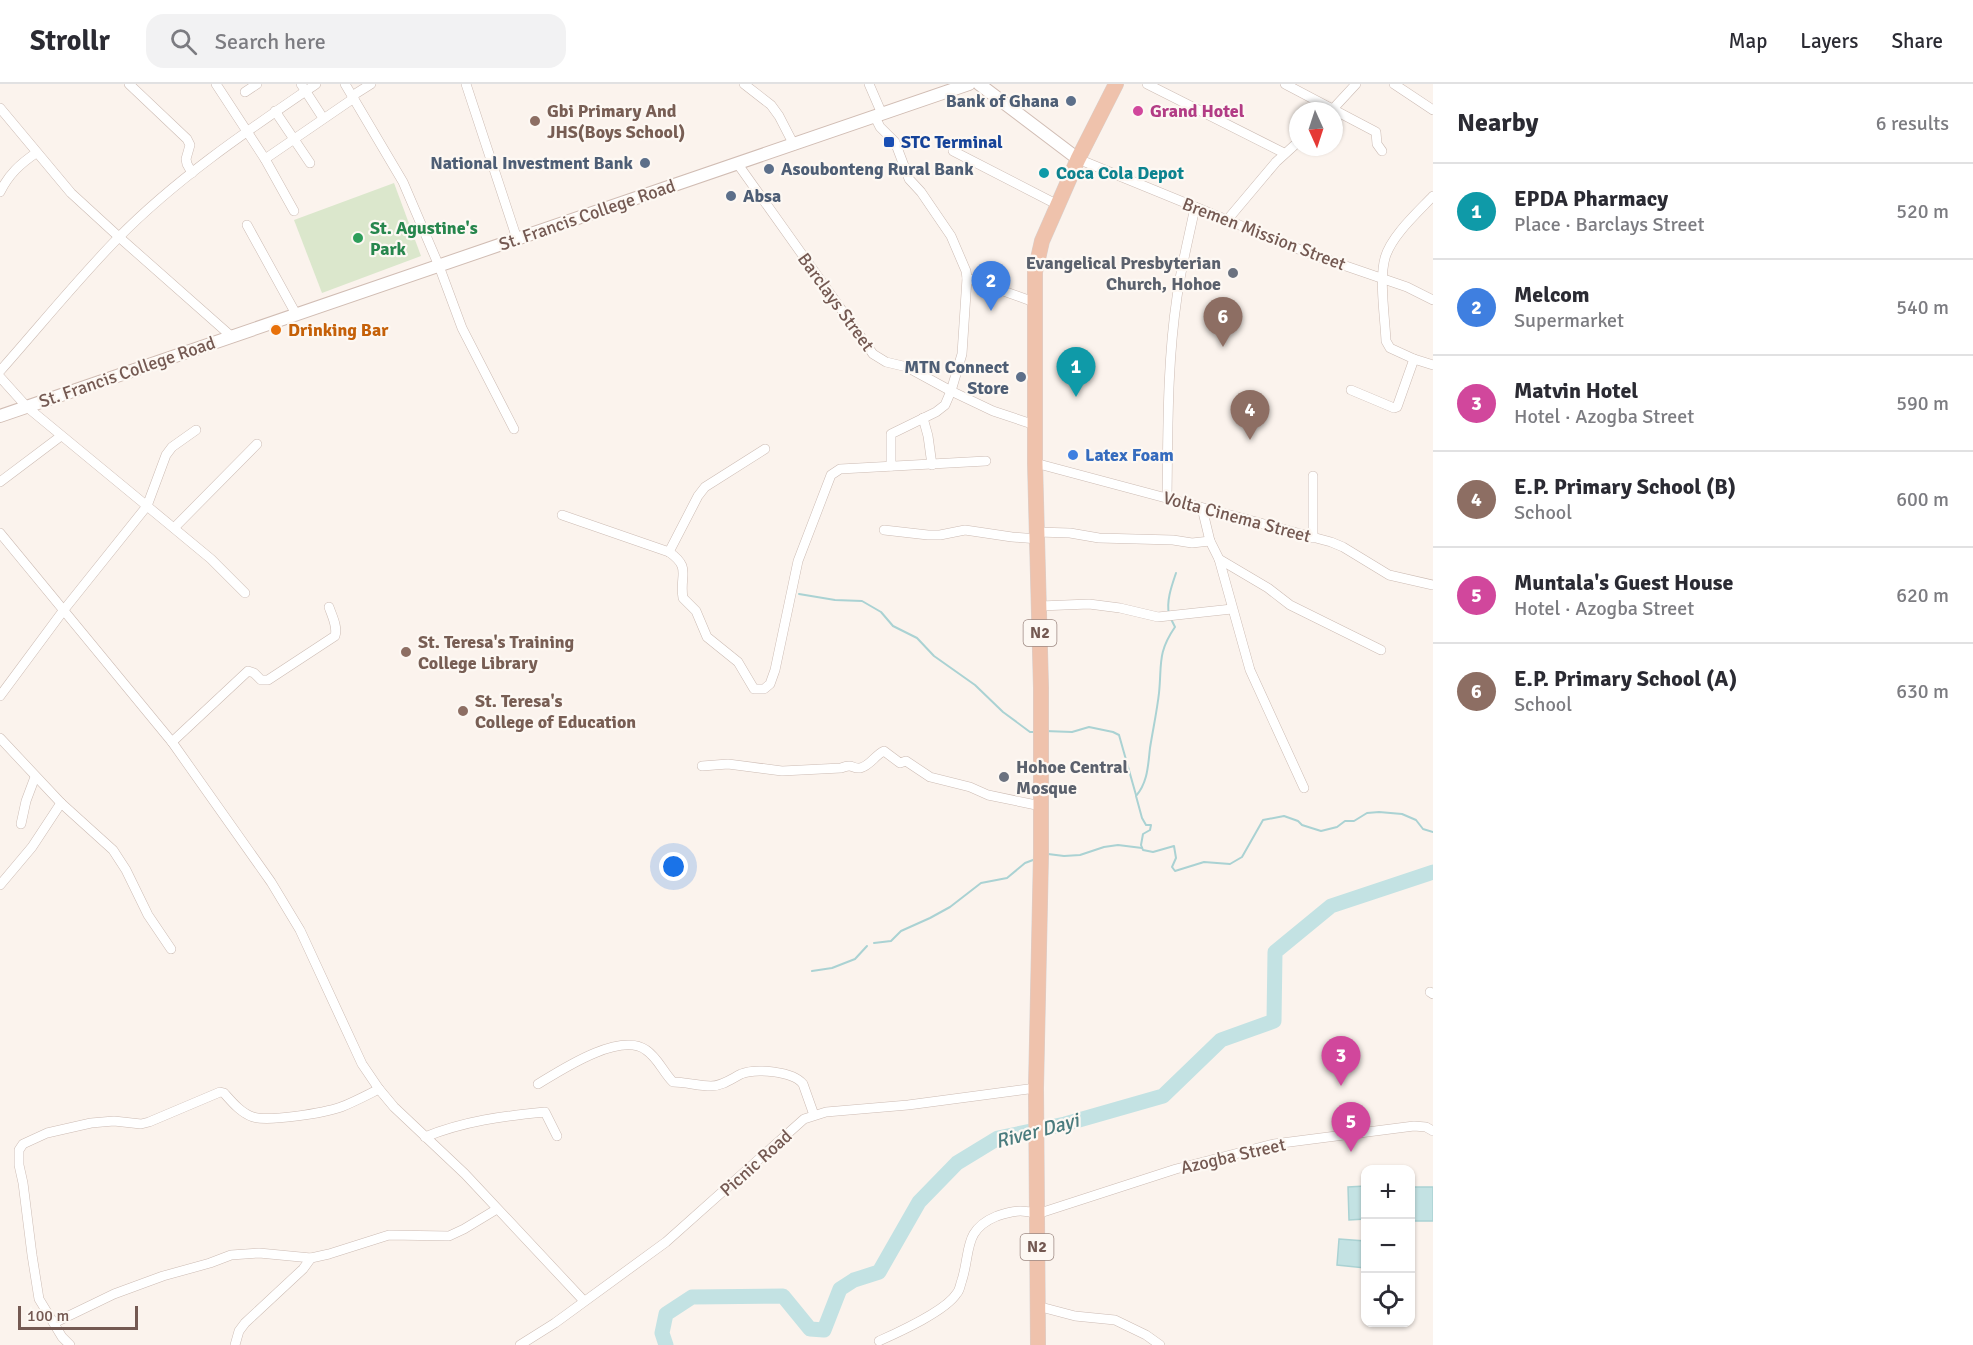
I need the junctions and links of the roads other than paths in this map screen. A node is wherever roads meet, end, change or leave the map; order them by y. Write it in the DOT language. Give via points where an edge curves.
graph roads {
  1 [pos="129,84"];
  2 [pos="216,84"];
  3 [pos="257,84"];
  4 [pos="316,84"];
  5 [pos="345,84"];
  6 [pos="371,84"];
  7 [pos="466,84"];
  8 [pos="744,84"];
  9 [pos="869,84"];
  10 [pos="969,84"];
  11 [pos="979,84"];
  12 [pos="1116,84"];
  13 [pos="1148,84"];
  14 [pos="1285,84"];
  15 [pos="1356,84"];
  16 [pos="1394,84"];
  17 [pos="304,87"];
  18 [pos="245,92"];
  19 [pos="353,97"];
  20 [pos="1318,102"];
  21 [pos="1339,102"];
  22 [pos="0,108"];
  23 [pos="1433,110"];
  24 [pos="275,111"];
  25 [pos="878,116"];
  26 [pos="1343,116"];
  27 [pos="323,118"];
  28 [pos="246,131"];
  29 [pos="294,140"];
  30 [pos="794,145"];
  31 [pos="1289,149"];
  32 [pos="953,151"];
  33 [pos="1382,151"];
  34 [pos="36,153"];
  35 [pos="1284,153"];
  36 [pos="265,159"];
  37 [pos="1078,159"];
  38 [pos="310,163"];
  39 [pos="737,164"];
  40 [pos="192,173"];
  41 [pos="1,185"];
  42 [pos="1433,196"];
  43 [pos="1058,205"];
  44 [pos="1195,207"];
  45 [pos="294,211"];
  46 [pos="1228,219"];
  47 [pos="247,225"];
  48 [pos="119,237"];
  49 [pos="517,239"];
  50 [pos="439,266"];
  51 [pos="967,278"];
  52 [pos="1383,279"];
  53 [pos="1433,300"];
  54 [pos="1034,302"];
  55 [pos="296,314"];
  56 [pos="231,336"];
  57 [pos="1414,359"];
  58 [pos="1433,365"];
  59 [pos="0,371"];
  60 [pos="0,377"];
  61 [pos="1351,390"];
  62 [pos="951,392"];
  63 [pos="27,406"];
  64 [pos="0,416"];
  65 [pos="922,418"];
  66 [pos="1035,425"];
  67 [pos="514,429"];
  68 [pos="196,430"];
  69 [pos="61,436"];
  70 [pos="257,444"];
  71 [pos="765,449"];
  72 [pos="986,461"];
  73 [pos="1035,463"];
  74 [pos="932,465"];
  75 [pos="891,466"];
  76 [pos="1313,476"];
  77 [pos="0,482"];
  78 [pos="1167,498"];
  79 [pos="147,506"];
  80 [pos="1202,508"];
  81 [pos="562,515"];
  82 [pos="174,528"];
  83 [pos="885,530"];
  84 [pos="0,533"];
  85 [pos="1038,536"];
  86 [pos="1313,538"];
  87 [pos="1210,541"];
  88 [pos="669,552"];
  89 [pos="1219,559"];
  90 [pos="1433,585"];
  91 [pos="245,593"];
  92 [pos="1040,606"];
  93 [pos="329,607"];
  94 [pos="1232,609"];
  95 [pos="63,611"];
  96 [pos="1381,650"];
  97 [pos="0,696"];
  98 [pos="0,738"];
  99 [pos="172,742"];
  100 [pos="702,766"];
  101 [pos="35,777"];
  102 [pos="1304,788"];
  103 [pos="61,803"];
  104 [pos="1041,806"];
  105 [pos="21,824"];
  106 [pos="0,885"];
  107 [pos="171,949"];
  108 [pos="538,1084"];
  109 [pos="1036,1088"];
  110 [pos="379,1089"];
  111 [pos="814,1115"];
  112 [pos="1433,1121"];
  113 [pos="1414,1126"];
  114 [pos="1433,1131"];
  115 [pos="557,1136"];
  116 [pos="425,1137"];
  117 [pos="497,1209"];
  118 [pos="1037,1214"];
  119 [pos="311,1258"];
  120 [pos="584,1301"];
  121 [pos="1037,1306"];
  122 [pos="54,1323"];
  123 [pos="879,1341"];
  124 [pos="70,1345"];
  125 [pos="235,1345"];
  126 [pos="520,1345"];
  127 [pos="1038,1345"];
  128 [pos="1160,1345"];
  1 -- 40 [label="street" via="187,140 187,164"];
  2 -- 28 [label="street"];
  3 -- 18 [label="street"];
  4 -- 17 [label="street"];
  5 -- 19 [label="street"];
  6 -- 19 [label="street"];
  7 -- 49 [label="street"];
  8 -- 30 [label="street" via="771,105"];
  9 -- 25 [label="street"];
  10 -- 25 [label="main road, St. Francis College Road"];
  11 -- 37 [label="main road"];
  12 -- 37 [label="highway, N2"];
  13 -- 35 [label="street"];
  14 -- 20 [label="street"];
  15 -- 21 [label="street"];
  16 -- 23 [label="street"];
  17 -- 24 [label="street"];
  17 -- 27 [label="street"];
  19 -- 27 [label="street"];
  19 -- 50 [label="street" via="404,182"];
  22 -- 34 [label="street"];
  24 -- 28 [label="street"];
  24 -- 29 [label="street"];
  25 -- 30 [label="main road, St. Francis College Road"];
  25 -- 51 [label="street" via="880,127 895,142 909,179 951,236"];
  26 -- 33 [label="street" via="1376,132"];
  27 -- 29 [label="street"];
  28 -- 36 [label="street"];
  28 -- 40 [label="street"];
  29 -- 36 [label="street"];
  29 -- 38 [label="street"];
  30 -- 39 [label="main road, St. Francis College Road"];
  31 -- 35 [label="street"];
  32 -- 43 [label="street"];
  34 -- 41 [label="street"];
  34 -- 48 [label="street" via="71,193"];
  35 -- 46 [label="street"];
  36 -- 45 [label="street"];
  37 -- 43 [label="highway, N2"];
  37 -- 44 [label="street, Bremen Mission Street"];
  39 -- 49 [label="main road, St. Francis College Road"];
  39 -- 62 [label="street, Barclays Street" via="873,354 908,367"];
  40 -- 48 [label="street"];
  42 -- 52 [label="street" via="1385,256"];
  43 -- 54 [label="highway, N2" via="1038,256"];
  44 -- 46 [label="street, Bremen Mission Street"];
  44 -- 78 [label="street" via="1175,310 1168,403"];
  46 -- 52 [label="street, Bremen Mission Street"];
  47 -- 55 [label="street"];
  48 -- 56 [label="street"];
  48 -- 59 [label="street"];
  49 -- 50 [label="main road, St. Francis College Road"];
  50 -- 55 [label="main road, St. Francis College Road"];
  50 -- 67 [label="street" via="462,328"];
  51 -- 54 [label="street"];
  51 -- 62 [label="street" via="962,354"];
  52 -- 53 [label="street, Bremen Mission Street"];
  52 -- 57 [label="street" via="1386,341 1390,348"];
  54 -- 66 [label="highway, N2"];
  55 -- 56 [label="main road, St. Francis College Road"];
  56 -- 63 [label="main road, St. Francis College Road"];
  57 -- 58 [label="street"];
  57 -- 61 [label="street" via="1394,408"];
  60 -- 63 [label="street"];
  62 -- 65 [label="street" via="941,409"];
  62 -- 66 [label="street, Barclays Street"];
  63 -- 64 [label="main road, St. Francis College Road"];
  63 -- 69 [label="street"];
  65 -- 74 [label="street"];
  65 -- 75 [label="street" via="891,434"];
  66 -- 73 [label="highway, N2"];
  68 -- 79 [label="street" via="166,455"];
  69 -- 77 [label="street"];
  69 -- 79 [label="street"];
  70 -- 82 [label="street"];
  71 -- 88 [label="street" via="705,487"];
  72 -- 74 [label="street"];
  73 -- 78 [label="street, Volta Cinema Street"];
  73 -- 85 [label="highway, N2"];
  74 -- 75 [label="street"];
  75 -- 88 [label="street" via="840,469 831,475 801,552 775,670 764,689 754,689 738,662 707,637 696,611 683,598 682,564"];
  76 -- 86 [label="street"];
  78 -- 80 [label="street, Volta Cinema Street"];
  79 -- 82 [label="street"];
  79 -- 95 [label="street"];
  80 -- 86 [label="street, Volta Cinema Street"];
  80 -- 87 [label="street"];
  81 -- 88 [label="street"];
  82 -- 91 [label="street"];
  83 -- 85 [label="street" via="928,535 965,530 1012,537"];
  84 -- 95 [label="street"];
  85 -- 87 [label="street" via="1070,533 1099,538"];
  85 -- 92 [label="highway, N2"];
  86 -- 90 [label="street, Volta Cinema Street" via="1343,547 1389,575"];
  87 -- 89 [label="street"];
  89 -- 94 [label="street"];
  89 -- 96 [label="street" via="1296,609"];
  92 -- 94 [label="street" via="1089,604 1166,617"];
  92 -- 104 [label="highway, N2"];
  93 -- 99 [label="street" via="335,636 268,680 248,671"];
  94 -- 102 [label="street" via="1250,670"];
  95 -- 97 [label="street"];
  95 -- 99 [label="street"];
  98 -- 101 [label="street"];
  99 -- 110 [label="street" via="271,882 300,930 362,1064"];
  100 -- 104 [label="street" via="728,764 782,771 850,765 860,768 884,751 930,777"];
  101 -- 103 [label="street"];
  101 -- 105 [label="street"];
  103 -- 106 [label="street" via="32,848"];
  103 -- 107 [label="street" via="113,850"];
  104 -- 109 [label="highway, N2"];
  108 -- 111 [label="street" via="609,1048 639,1045 673,1082 711,1086 755,1071 792,1077 803,1084"];
  109 -- 111 [label="street, Picnic Road"];
  109 -- 118 [label="highway, N2"];
  110 -- 116 [label="street"];
  110 -- 122 [label="street" via="339,1107 270,1119 246,1114 220,1092 149,1122 91,1124 47,1133 23,1144 19,1165 39,1299"];
  111 -- 120 [label="street, Picnic Road" via="804,1119 666,1242"];
  112 -- 113 [label="street"];
  113 -- 114 [label="street, Azogba Street"];
  113 -- 118 [label="street, Azogba Street" via="1264,1147 1176,1169"];
  115 -- 116 [label="street" via="545,1112 475,1120"];
  116 -- 117 [label="street"];
  117 -- 119 [label="street" via="449,1236 389,1235"];
  117 -- 120 [label="street"];
  118 -- 121 [label="highway, N2"];
  118 -- 123 [label="street" via="1011,1211 986,1221 971,1236 958,1293 933,1313"];
  119 -- 122 [label="street" via="259,1253 231,1255 114,1294"];
  119 -- 125 [label="street" via="245,1323"];
  120 -- 126 [label="street, Picnic Road"];
  121 -- 127 [label="highway, N2"];
  121 -- 128 [label="street" via="1075,1316 1115,1320"];
  122 -- 124 [label="street"];
}
